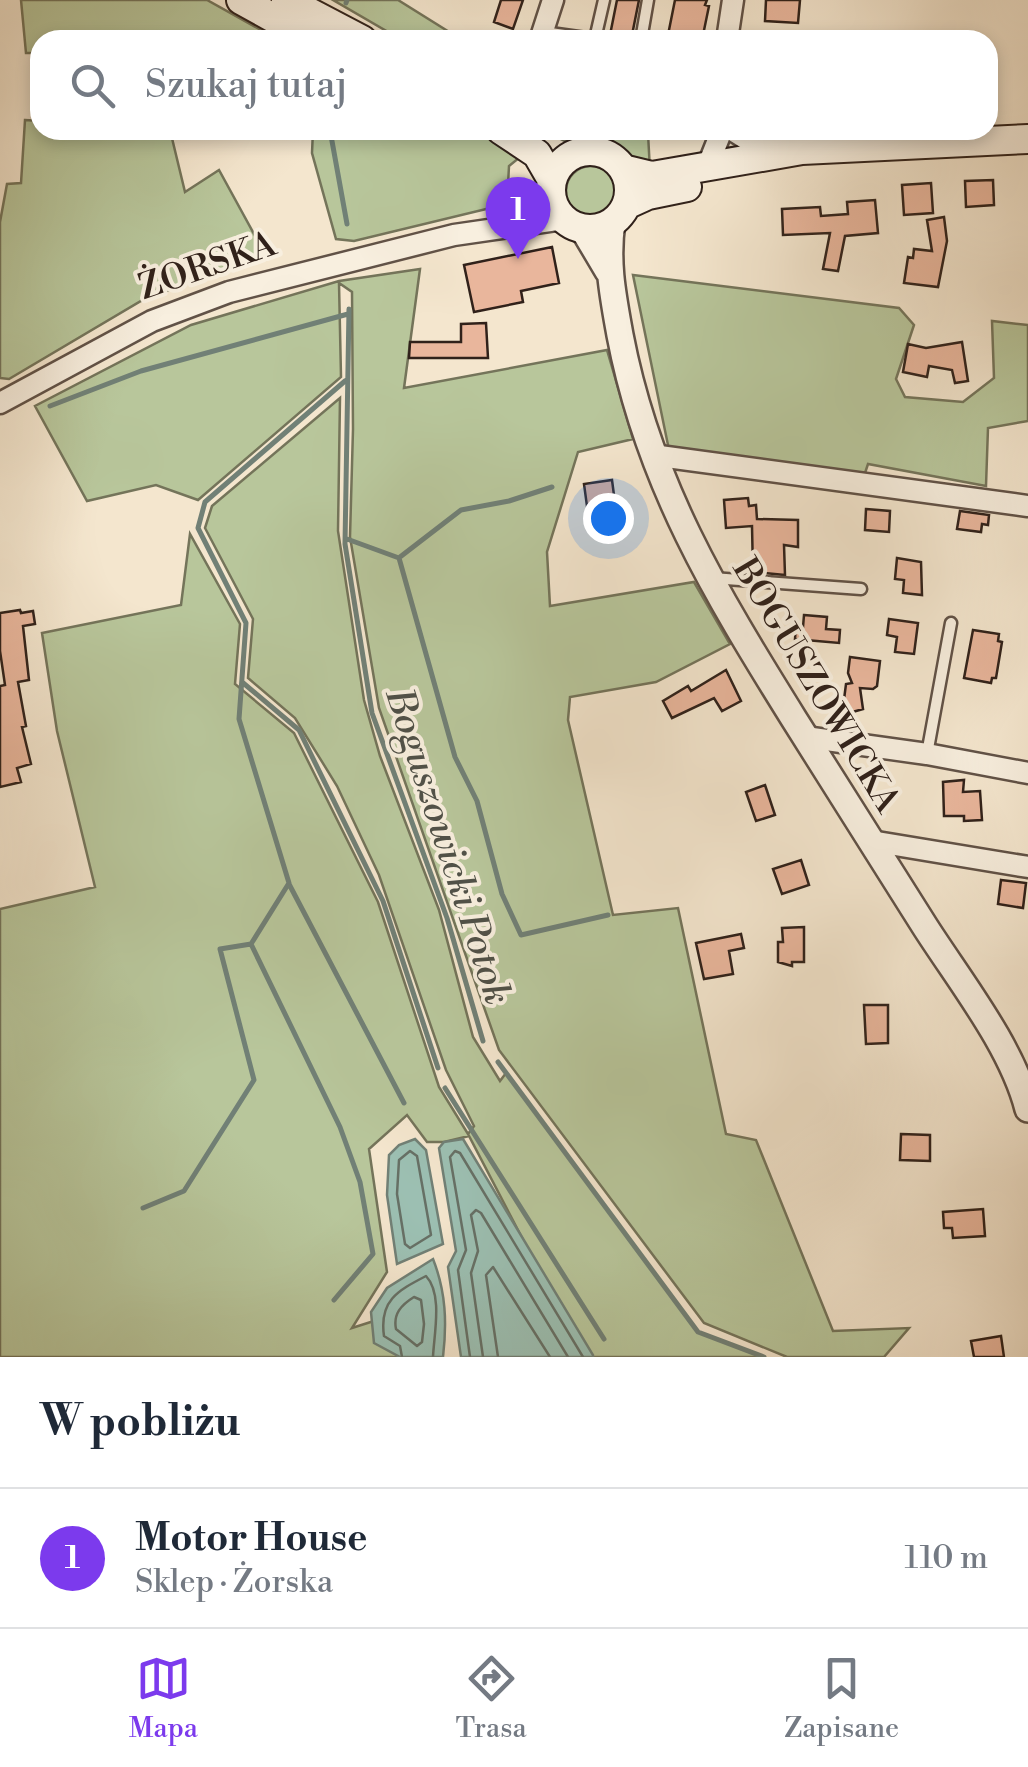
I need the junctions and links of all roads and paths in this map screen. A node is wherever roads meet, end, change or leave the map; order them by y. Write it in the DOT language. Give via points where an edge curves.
graph roads {
  1 [pos="241,0"];
  2 [pos="286,0"];
  3 [pos="554,0"];
  4 [pos="604,0"];
  5 [pos="648,0"];
  6 [pos="733,0"];
  7 [pos="295,30"];
  8 [pos="343,30"];
  9 [pos="544,30"];
  10 [pos="600,30"];
  11 [pos="642,30"];
  12 [pos="728,30"];
  13 [pos="1028,139"];
  14 [pos="516,140"];
  15 [pos="550,140"];
  16 [pos="718,140"];
  17 [pos="748,140"];
  18 [pos="908,146"];
  19 [pos="802,150"];
  20 [pos="575,154"];
  21 [pos="708,165"];
  22 [pos="623,169"];
  23 [pos="552,184"];
  24 [pos="619,214"];
  25 [pos="573,224"];
  26 [pos="454,235"];
  27 [pos="608,270"];
  28 [pos="0,404"];
  29 [pos="652,455"];
  30 [pos="1028,506"];
  31 [pos="711,578"];
  32 [pos="861,589"];
  33 [pos="951,624"];
  34 [pos="805,737"];
  35 [pos="926,754"];
  36 [pos="1028,772"];
  37 [pos="871,841"];
  38 [pos="1028,867"];
  39 [pos="1028,1109"];
  1 -- 7 [label="main road"];
  2 -- 8 [label="main road"];
  3 -- 9 [label="street"];
  4 -- 10 [label="lane"];
  5 -- 11 [label="lane"];
  6 -- 12 [label="street"];
  13 -- 18 [label="main road"];
  14 -- 23 [label="main road" via="537,154"];
  15 -- 20 [label="main road"];
  16 -- 21 [label="street"];
  17 -- 19 [label="street"];
  18 -- 19 [label="main road"];
  18 -- 24 [label="main road" via="654,194"];
  19 -- 21 [label="main road"];
  20 -- 22 [label="main road" via="604,154"];
  20 -- 23 [label="main road"];
  21 -- 22 [label="main road" via="648,176"];
  22 -- 24 [label="main road" via="629,185"];
  23 -- 25 [label="main road" via="554,206"];
  23 -- 26 [label="street, ŻORSKA" via="529,210"];
  24 -- 25 [label="main road" via="597,229"];
  24 -- 27 [label="street, BOGUSZOWICKA"];
  25 -- 26 [label="street, ŻORSKA"];
  25 -- 27 [label="street, BOGUSZOWICKA"];
  26 -- 28 [label="street, ŻORSKA" via="183,308"];
  27 -- 29 [label="street, BOGUSZOWICKA" via="628,376"];
  29 -- 30 [label="street"];
  29 -- 31 [label="street, BOGUSZOWICKA"];
  31 -- 32 [label="lane"];
  31 -- 34 [label="street, BOGUSZOWICKA"];
  33 -- 35 [label="lane"];
  34 -- 35 [label="street"];
  34 -- 37 [label="street, BOGUSZOWICKA"];
  35 -- 36 [label="street"];
  37 -- 38 [label="street"];
  37 -- 39 [label="street, BOGUSZOWICKA" via="984,1019"];
}
